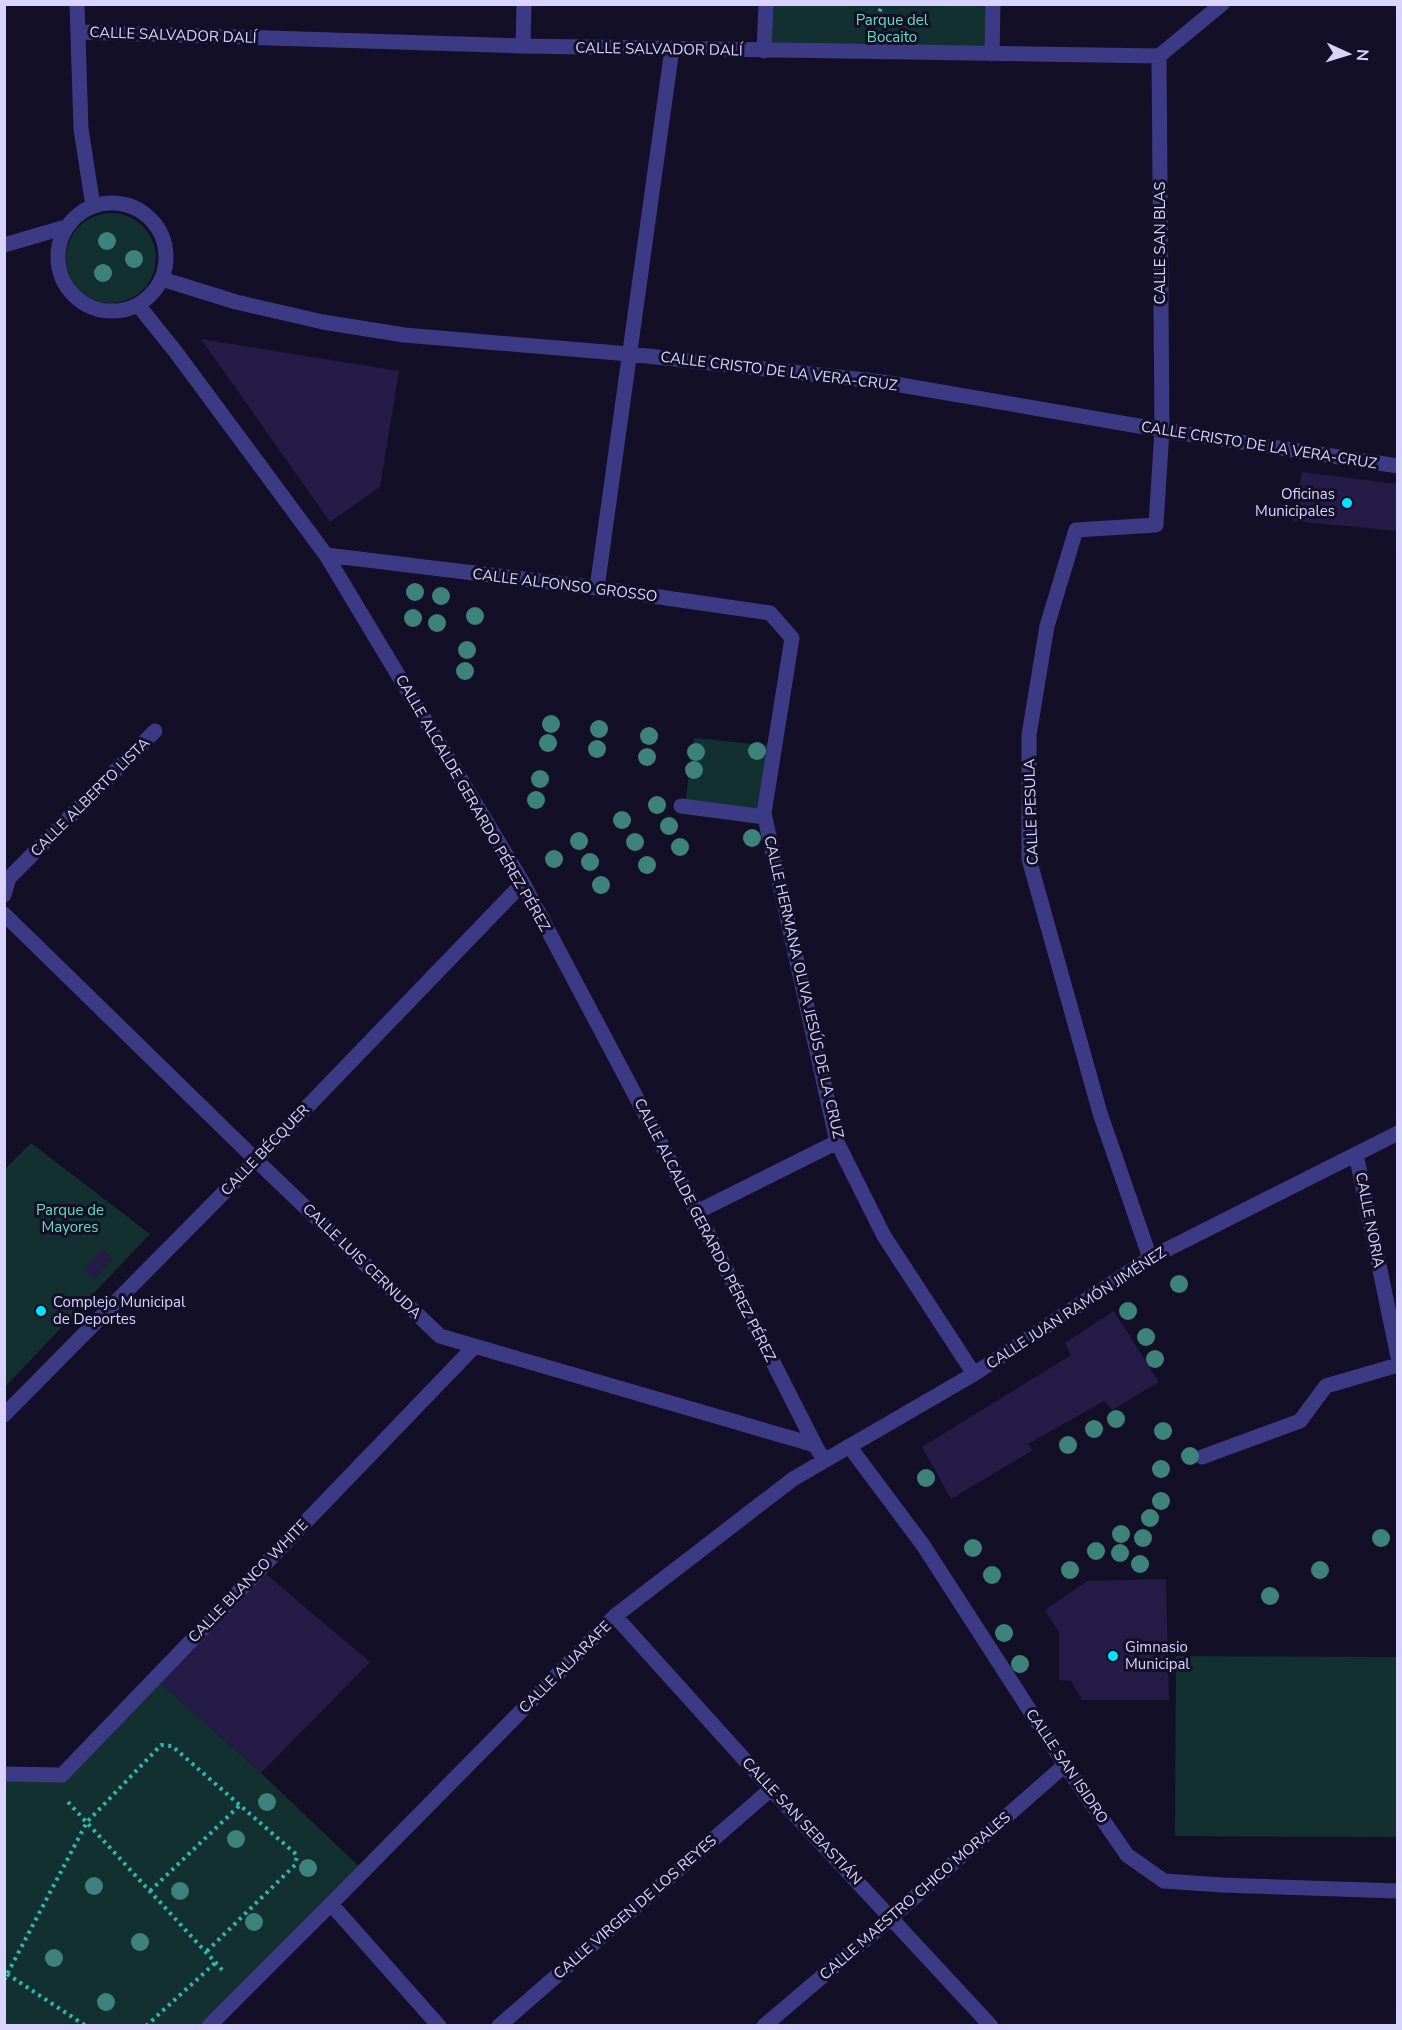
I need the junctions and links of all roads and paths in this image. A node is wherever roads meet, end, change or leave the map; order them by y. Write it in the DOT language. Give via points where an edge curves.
graph roads {
  1 [pos="77,4"];
  2 [pos="524,4"];
  3 [pos="766,4"];
  4 [pos="993,4"];
  5 [pos="1222,4"];
  6 [pos="78,32"];
  7 [pos="523,46"];
  8 [pos="672,49"];
  9 [pos="764,51"];
  10 [pos="992,54"];
  11 [pos="1159,56"];
  12 [pos="93,206"];
  13 [pos="66,227"];
  14 [pos="4,245"];
  15 [pos="162,279"];
  16 [pos="138,305"];
  17 [pos="629,354"];
  18 [pos="1162,430"];
  19 [pos="1398,466"];
  20 [pos="326,555"];
  21 [pos="597,588"];
  22 [pos="792,638"];
  23 [pos="155,732"];
  24 [pos="681,806"];
  25 [pos="765,817"];
  26 [pos="523,883"];
  27 [pos="5,892"];
  28 [pos="4,914"];
  29 [pos="1398,1133"];
  30 [pos="837,1142"];
  31 [pos="1356,1154"];
  32 [pos="256,1160"];
  33 [pos="697,1212"];
  34 [pos="1150,1258"];
  35 [pos="475,1346"];
  36 [pos="1398,1357"];
  37 [pos="1398,1365"];
  38 [pos="974,1374"];
  39 [pos="4,1415"];
  40 [pos="815,1445"];
  41 [pos="849,1446"];
  42 [pos="1202,1457"];
  43 [pos="824,1460"];
  44 [pos="615,1616"];
  45 [pos="1065,1765"];
  46 [pos="4,1774"];
  47 [pos="43,1774"];
  48 [pos="771,1789"];
  49 [pos="241,1804"];
  50 [pos="87,1822"];
  51 [pos="150,1891"];
  52 [pos="1398,1892"];
  53 [pos="331,1904"];
  54 [pos="892,1917"];
  55 [pos="206,1952"];
  56 [pos="215,1963"];
  57 [pos="7,1974"];
  58 [pos="4,1980"];
  59 [pos="242,1991"];
  60 [pos="86,2025"];
  61 [pos="146,2025"];
  62 [pos="208,2025"];
  63 [pos="440,2025"];
  64 [pos="499,2025"];
  65 [pos="764,2025"];
  66 [pos="991,2025"];
  1 -- 6 [label="street"];
  2 -- 7 [label="street"];
  3 -- 9 [label="street"];
  4 -- 10 [label="street"];
  5 -- 11 [label="street"];
  6 -- 7 [label="street, CALLE SALVADOR DALÍ"];
  6 -- 12 [label="street" via="81,129"];
  7 -- 8 [label="street, CALLE SALVADOR DALÍ"];
  8 -- 9 [label="street, CALLE SALVADOR DALÍ"];
  8 -- 17 [label="street"];
  9 -- 10 [label="street, CALLE SALVADOR DALÍ"];
  10 -- 11 [label="street, CALLE SALVADOR DALÍ"];
  11 -- 18 [label="street, CALLE SAN BLAS"];
  12 -- 13 [label="street"];
  12 -- 15 [label="street" via="129,205 145,213 165,243 167,261"];
  13 -- 14 [label="street"];
  13 -- 16 [label="street" via="58,244 57,262 72,294 86,306 103,312"];
  15 -- 16 [label="street" via="153,294"];
  15 -- 17 [label="street, CALLE CRISTO DE LA VERA-CRUZ" via="236,302 323,322 404,335"];
  16 -- 20 [label="street, CALLE ALCALDE GERARDO PÉREZ PÉREZ"];
  17 -- 18 [label="street, CALLE CRISTO DE LA VERA-CRUZ" via="883,382"];
  17 -- 21 [label="street"];
  18 -- 19 [label="street, CALLE CRISTO DE LA VERA-CRUZ"];
  18 -- 34 [label="street, CALLE PESULA" via="1156,525 1076,530 1047,626 1029,735 1029,859 1100,1113"];
  20 -- 21 [label="street, CALLE ALFONSO GROSSO"];
  20 -- 26 [label="street, CALLE ALCALDE GERARDO PÉREZ PÉREZ"];
  21 -- 22 [label="street, CALLE ALFONSO GROSSO" via="770,613"];
  22 -- 25 [label="street, CALLE HERMANA OLIVA JESÚS DE LA CRUZ"];
  23 -- 27 [label="street, CALLE ALBERTO LISTA" via="9,878"];
  24 -- 25 [label="street"];
  25 -- 30 [label="street, CALLE HERMANA OLIVA JESÚS DE LA CRUZ"];
  26 -- 32 [label="street, CALLE BÉCQUER"];
  26 -- 33 [label="street, CALLE ALCALDE GERARDO PÉREZ PÉREZ"];
  28 -- 32 [label="street, CALLE LUIS CERNUDA"];
  29 -- 31 [label="street, CALLE JUAN RAMÓN JIMÉNEZ"];
  30 -- 33 [label="street"];
  30 -- 38 [label="street, CALLE HERMANA OLIVA JESÚS DE LA CRUZ" via="884,1236"];
  31 -- 34 [label="street, CALLE JUAN RAMÓN JIMÉNEZ"];
  31 -- 36 [label="street, CALLE NORIA"];
  32 -- 35 [label="street, CALLE LUIS CERNUDA" via="440,1336"];
  32 -- 39 [label="street, CALLE BÉCQUER"];
  33 -- 40 [label="street, CALLE ALCALDE GERARDO PÉREZ PÉREZ"];
  34 -- 38 [label="street, CALLE JUAN RAMÓN JIMÉNEZ"];
  35 -- 40 [label="street, CALLE LUIS CERNUDA"];
  35 -- 47 [label="street, CALLE BLANCO WHITE" via="62,1775"];
  37 -- 42 [label="street" via="1326,1386 1300,1421"];
  38 -- 41 [label="street, CALLE JUAN RAMÓN JIMÉNEZ"];
  40 -- 43 [label="street, CALLE ALCALDE GERARDO PÉREZ PÉREZ"];
  41 -- 43 [label="street, CALLE JUAN RAMÓN JIMÉNEZ"];
  41 -- 45 [label="street, CALLE SAN ISIDRO" via="923,1545"];
  43 -- 44 [label="street, CALLE ALJARAFE" via="793,1479"];
  44 -- 48 [label="street, CALLE SAN SEBASTIÁN"];
  44 -- 53 [label="street, CALLE ALJARAFE"];
  45 -- 52 [label="street, CALLE SAN ISIDRO" via="1127,1856 1164,1881"];
  45 -- 54 [label="street, CALLE MAESTRO CHICO MORALES"];
  46 -- 47 [label="street, CALLE BLANCO WHITE"];
  47 -- 50 [label="path"];
  48 -- 54 [label="street, CALLE SAN SEBASTIÁN"];
  48 -- 64 [label="street, CALLE VIRGEN DE LOS REYES"];
  49 -- 50 [label="path" via="172,1746 161,1745"];
  49 -- 51 [label="path"];
  49 -- 55 [label="path" via="297,1855 295,1865"];
  50 -- 51 [label="path"];
  50 -- 57 [label="path"];
  51 -- 55 [label="path"];
  53 -- 59 [label="street, CALLE ALJARAFE"];
  53 -- 63 [label="street"];
  54 -- 65 [label="street, CALLE MAESTRO CHICO MORALES"];
  54 -- 66 [label="street, CALLE SAN SEBASTIÁN"];
  55 -- 56 [label="path"];
  56 -- 59 [label="path"];
  56 -- 61 [label="path"];
  57 -- 58 [label="path"];
  57 -- 60 [label="path"];
  59 -- 62 [label="street, CALLE ALJARAFE"];
}
